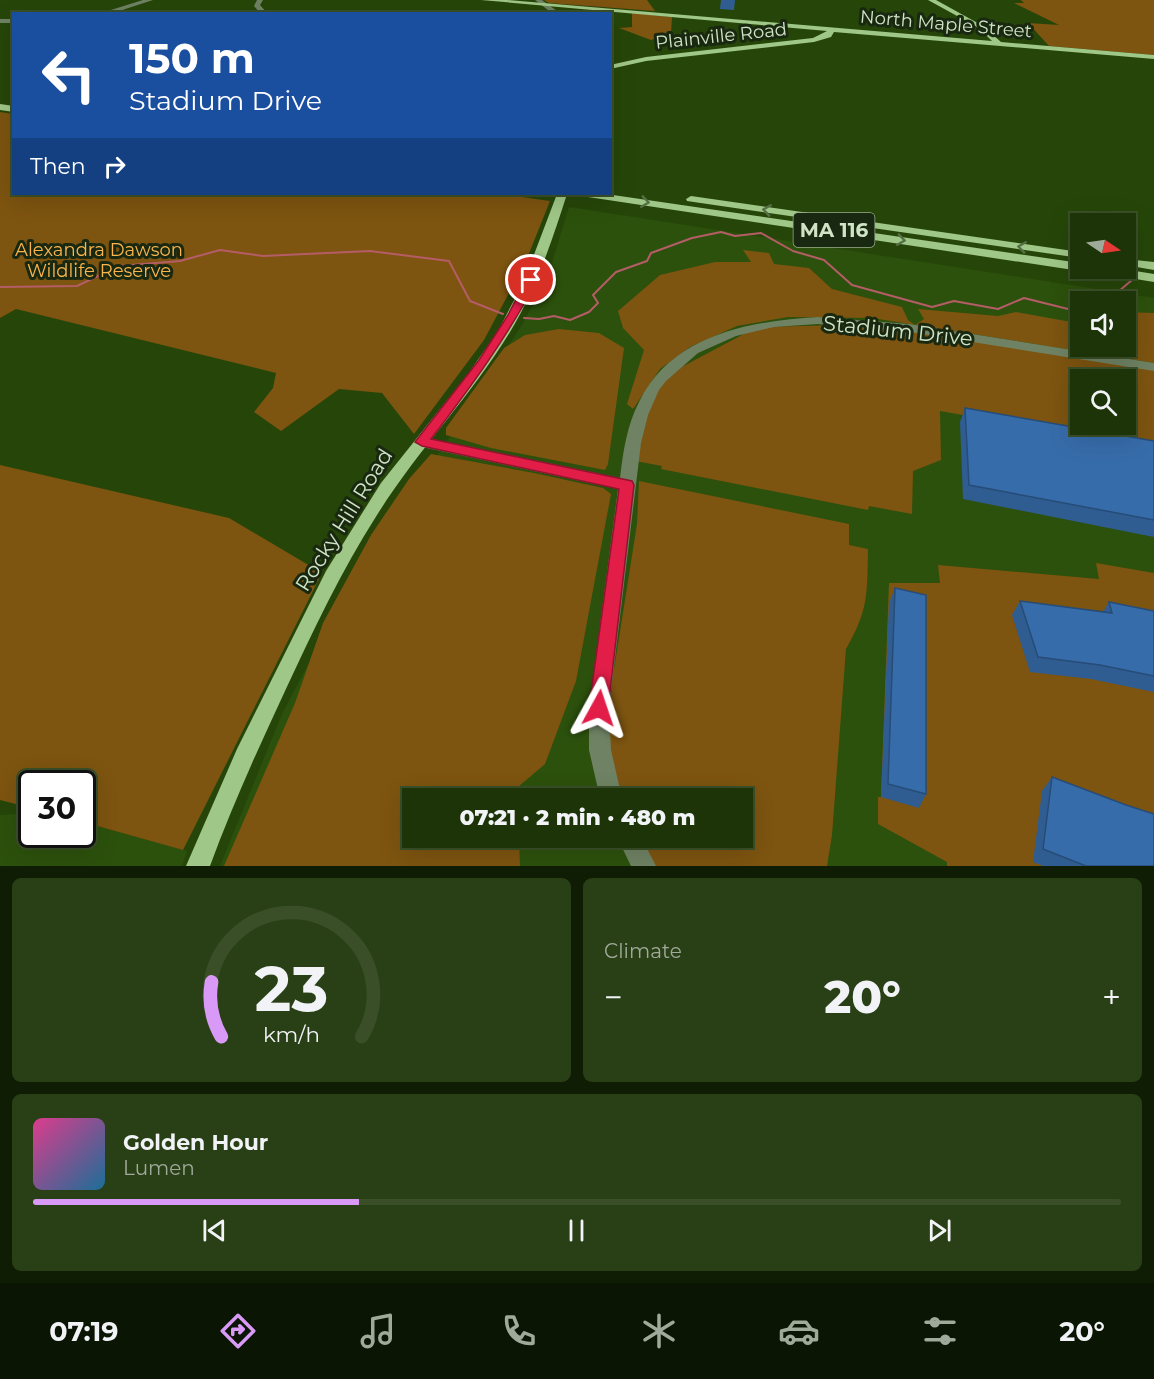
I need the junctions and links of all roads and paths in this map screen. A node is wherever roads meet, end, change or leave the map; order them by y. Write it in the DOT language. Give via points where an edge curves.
graph roads {
  1 [pos="150,0"];
  2 [pos="260,0"];
  3 [pos="484,0"];
  4 [pos="538,0"];
  5 [pos="931,0"];
  6 [pos="547,5"];
  7 [pos="108,12"];
  8 [pos="263,12"];
  9 [pos="556,12"];
  10 [pos="832,29"];
  11 [pos="998,43"];
  12 [pos="1154,57"];
  13 [pos="612,67"];
  14 [pos="612,187"];
  15 [pos="562,195"];
  16 [pos="595,195"];
  17 [pos="1070,254"];
  18 [pos="1136,264"];
  19 [pos="1070,266"];
  20 [pos="1154,266"];
  21 [pos="1136,275"];
  22 [pos="1154,278"];
  23 [pos="1154,368"];
  24 [pos="422,442"];
  25 [pos="627,485"];
  26 [pos="609,788"];
  27 [pos="634,848"];
  28 [pos="198,866"];
  29 [pos="644,866"];
  1 -- 7 [label="street"];
  2 -- 8 [label="street" via="256,5"];
  3 -- 6 [label="main road, North Maple Street"];
  4 -- 6 [label="street"];
  5 -- 11 [label="main road" via="981,27"];
  6 -- 9 [label="street"];
  6 -- 10 [label="main road, North Maple Street"];
  10 -- 11 [label="main road, North Maple Street"];
  10 -- 13 [label="main road, Plainville Road" via="828,35 814,40 646,59"];
  11 -- 12 [label="main road, North Maple Street"];
  17 -- 14 [label="main road, MA 116, one-way"];
  15 -- 24 [label="main road, Rocky Hill Road" via="534,275 514,315 473,377"];
  16 -- 19 [label="main road, MA 116, one-way"];
  18 -- 20 [label="main road"];
  21 -- 22 [label="main road"];
  23 -- 25 [label="street, Stadium Drive" via="869,323 810,321 757,327 711,343 661,378 641,413"];
  24 -- 25 [label="street"];
  24 -- 28 [label="main road, Rocky Hill Road" via="383,493 341,560 280,680 215,820"];
  25 -- 26 [label="street, Stadium Drive" via="599,708 600,750"];
  27 -- 29 [label="street"];
}
